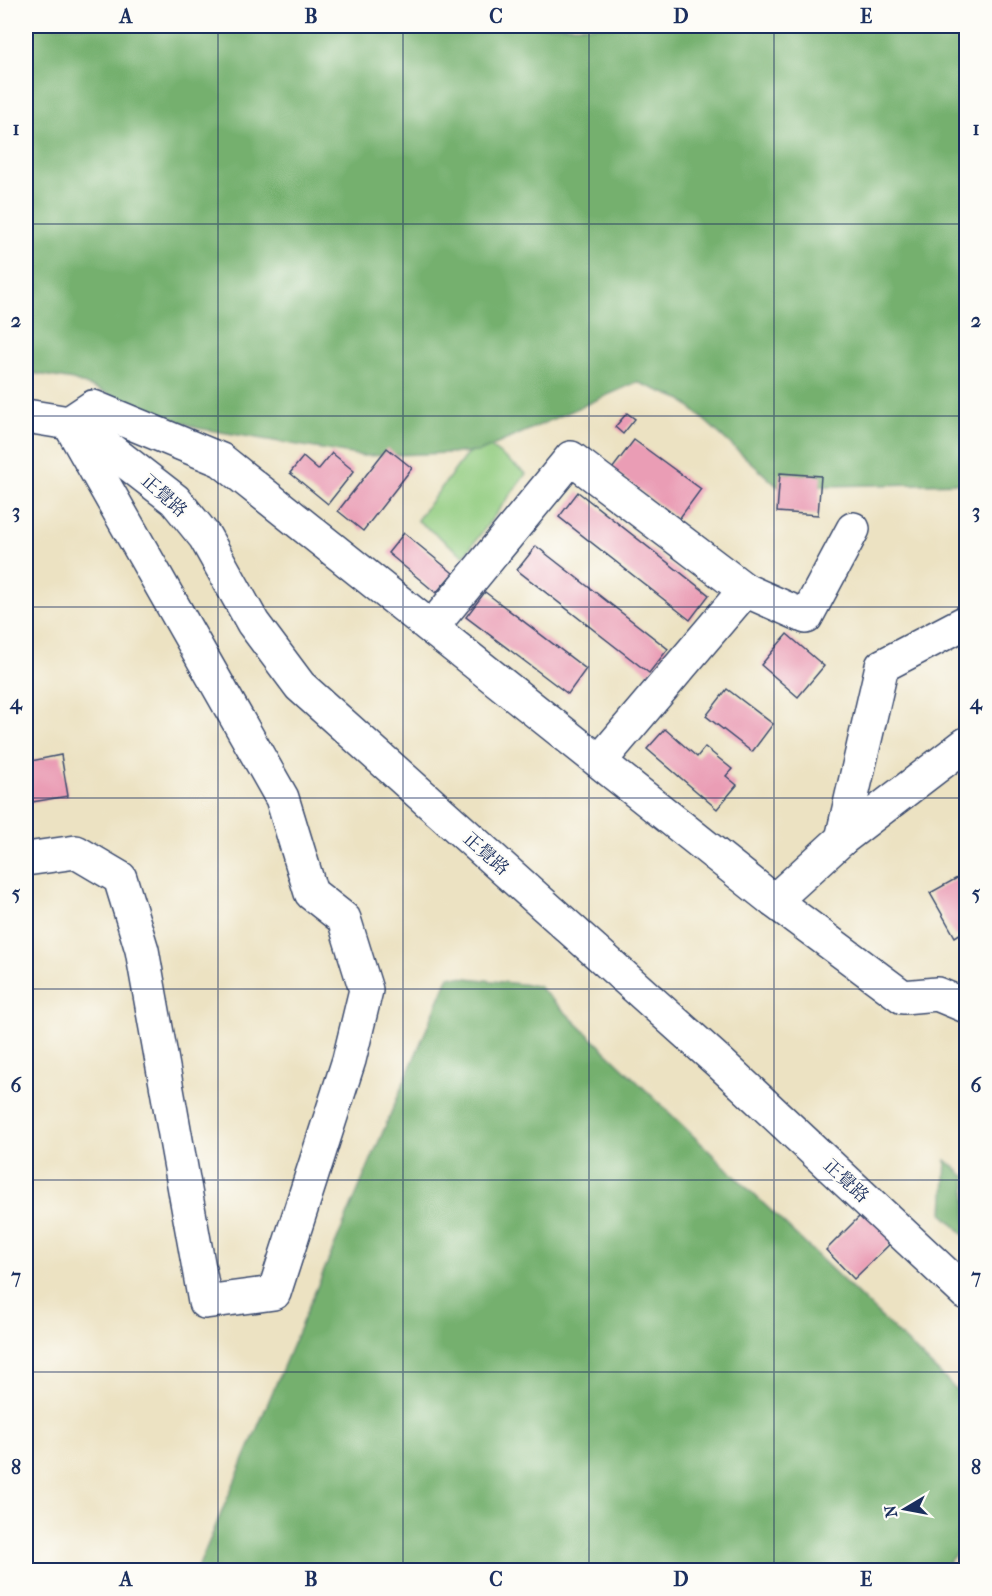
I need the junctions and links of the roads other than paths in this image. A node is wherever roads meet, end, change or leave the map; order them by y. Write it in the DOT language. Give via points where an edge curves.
graph roads {
  1 [pos="26,416"];
  2 [pos="69,423"];
  3 [pos="853,529"];
  4 [pos="745,590"];
  5 [pos="966,622"];
  6 [pos="432,627"];
  7 [pos="966,744"];
  8 [pos="600,762"];
  9 [pos="842,839"];
  10 [pos="26,859"];
  11 [pos="774,901"];
  12 [pos="966,978"];
  13 [pos="952,1000"];
  14 [pos="966,1293"];
  1 -- 2 [label="street, 正覺路"];
  2 -- 6 [label="street" via="93,407 221,460"];
  2 -- 10 [label="street" via="282,798 311,893 344,919 366,990 349,1060 274,1293 205,1302 142,950 120,878 76,852"];
  2 -- 14 [label="street, 正覺路" via="99,441 175,500 205,537 253,622 300,686 720,1064"];
  3 -- 4 [label="street" via="806,617"];
  4 -- 6 [label="street" via="571,458"];
  4 -- 8 [label="street"];
  5 -- 9 [label="street" via="882,666"];
  6 -- 8 [label="street"];
  7 -- 9 [label="street"];
  8 -- 11 [label="street"];
  9 -- 11 [label="street"];
  11 -- 13 [label="street" via="903,997"];
  12 -- 13 [label="street"];
}
